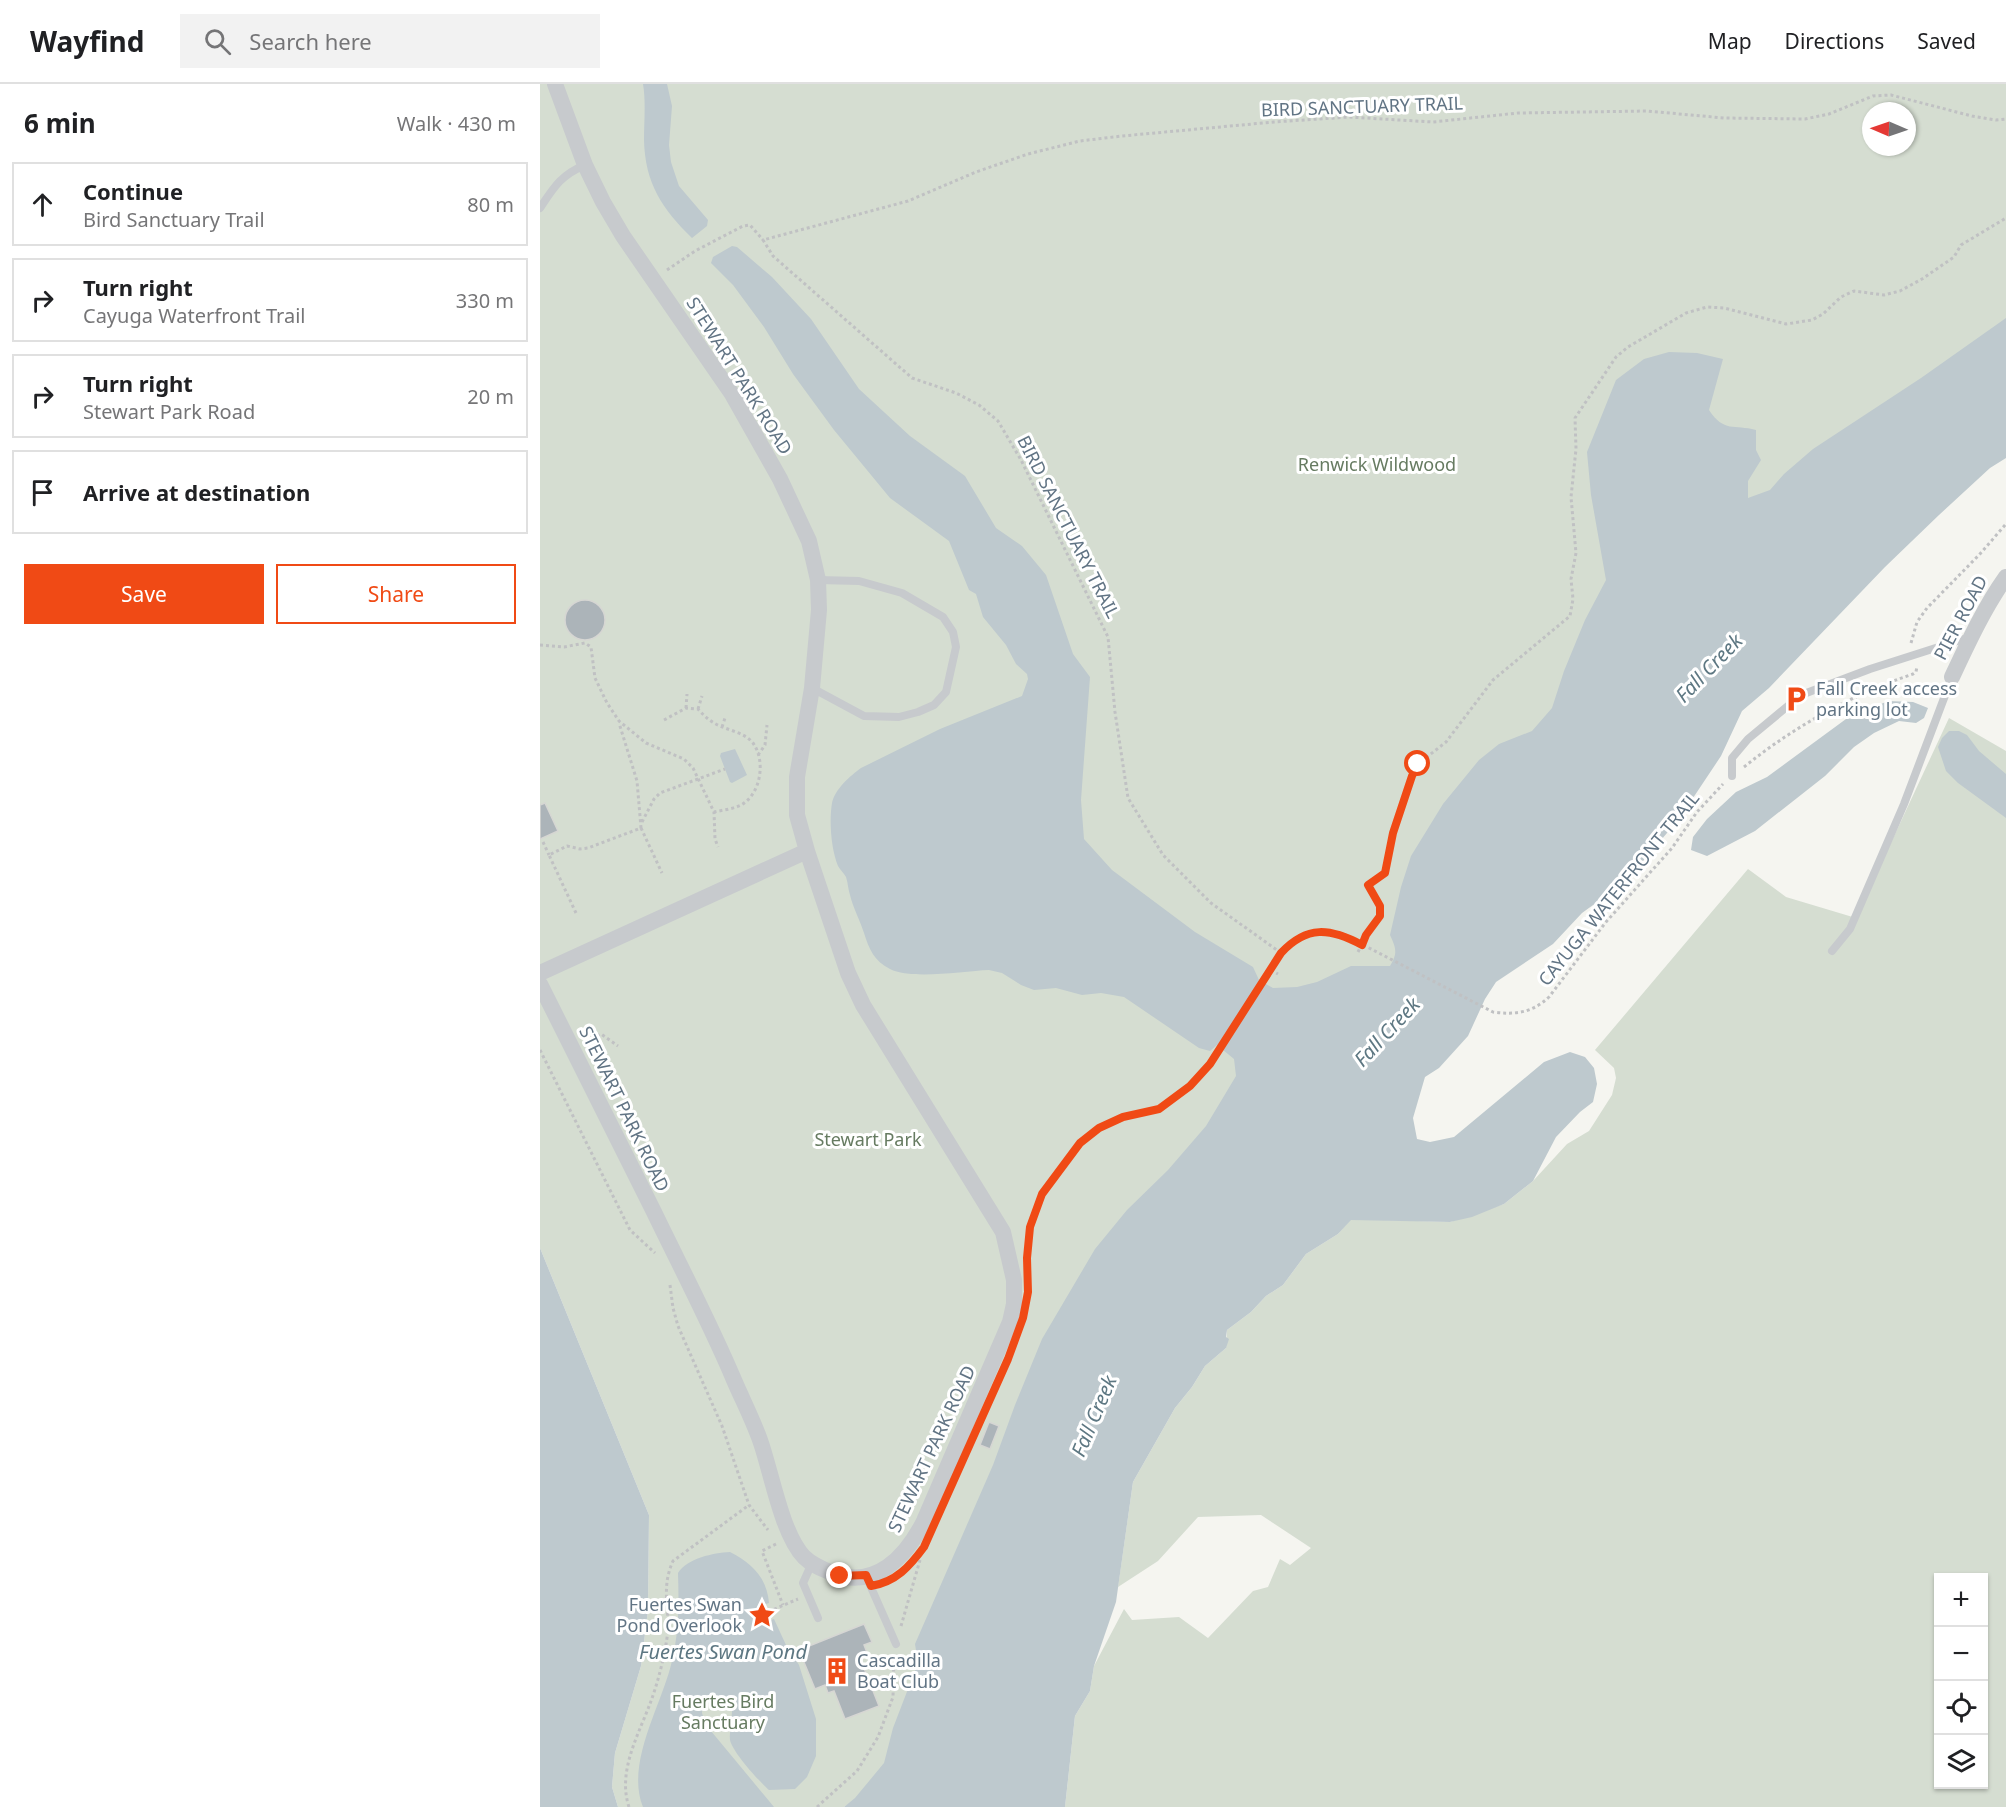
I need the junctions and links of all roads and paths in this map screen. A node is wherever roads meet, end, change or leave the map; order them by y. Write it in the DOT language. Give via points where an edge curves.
graph roads {
  1 [pos="555,84"];
  2 [pos="2006,119"];
  3 [pos="585,165"];
  4 [pos="540,208"];
  5 [pos="2006,218"];
  6 [pos="763,240"];
  7 [pos="653,280"];
  8 [pos="2006,524"];
  9 [pos="2006,577"];
  10 [pos="818,580"];
  11 [pos="1971,637"];
  12 [pos="540,645"];
  13 [pos="1910,646"];
  14 [pos="1917,668"];
  15 [pos="1952,677"];
  16 [pos="812,688"];
  17 [pos="687,694"];
  18 [pos="702,696"];
  19 [pos="686,708"];
  20 [pos="698,709"];
  21 [pos="725,718"];
  22 [pos="664,720"];
  23 [pos="619,721"];
  24 [pos="767,724"];
  25 [pos="722,727"];
  26 [pos="759,755"];
  27 [pos="725,769"];
  28 [pos="1732,776"];
  29 [pos="698,779"];
  30 [pos="714,812"];
  31 [pos="641,828"];
  32 [pos="543,842"];
  33 [pos="718,847"];
  34 [pos="807,851"];
  35 [pos="549,855"];
  36 [pos="662,873"];
  37 [pos="576,913"];
  38 [pos="1362,945"];
  39 [pos="1832,951"];
  40 [pos="1358,952"];
  41 [pos="1281,953"];
  42 [pos="1271,969"];
  43 [pos="540,972"];
  44 [pos="1278,974"];
  45 [pos="540,984"];
  46 [pos="585,1042"];
  47 [pos="618,1046"];
  48 [pos="540,1050"];
  49 [pos="660,1259"];
  50 [pos="1028,1269"];
  51 [pos="669,1277"];
  52 [pos="749,1505"];
  53 [pos="919,1554"];
  54 [pos="913,1562"];
  55 [pos="812,1563"];
  56 [pos="866,1575"];
  57 [pos="808,1595"];
  58 [pos="783,1605"];
  59 [pos="763,1614"];
  60 [pos="818,1618"];
  61 [pos="896,1644"];
  62 [pos="879,1737"];
  63 [pos="629,1807"];
  64 [pos="817,1807"];
  1 -- 3 [label="street, STEWART PARK ROAD"];
  2 -- 6 [label="path, BIRD SANCTUARY TRAIL" via="1972,116 1891,95 1873,96 1805,119 1724,118 1647,111 1518,112 1433,122 1349,117 1133,134 1080,141 1028,154 908,201"];
  3 -- 4 [label="lane" via="559,180"];
  3 -- 7 [label="street, STEWART PARK ROAD" via="623,236"];
  5 -- 38 [label="path" via="1961,245 1954,257 1900,291 1884,296 1854,291 1812,320 1786,324 1707,307 1686,313 1616,357 1575,418 1570,497 1576,553 1570,616 1493,680 1446,742 1418,764 1391,841 1385,873 1368,885 1380,906 1380,916"];
  6 -- 7 [label="path, BIRD SANCTUARY TRAIL" via="750,225 743,226 695,251"];
  6 -- 41 [label="path, BIRD SANCTUARY TRAIL" via="773,256 912,378 980,405 998,421 1108,637 1128,798 1163,855 1211,903"];
  7 -- 10 [label="street, STEWART PARK ROAD" via="732,394 780,479 809,541"];
  8 -- 13 [label="path" via="1927,608 1917,622"];
  9 -- 11 [label="street, PIER ROAD"];
  10 -- 16 [label="street, STEWART PARK ROAD"];
  10 -- 16 [label="lane" via="859,581 902,593 943,617 953,632 956,647 946,692 934,705 918,712 899,717 864,716"];
  11 -- 15 [label="street, PIER ROAD"];
  11 -- 28 [label="lane" via="1801,695 1732,758"];
  12 -- 23 [label="path" via="585,643 591,647 596,678"];
  14 -- 28 [label="path, CAYUGA WATERFRONT TRAIL" via="1913,674 1852,698 1806,722"];
  15 -- 39 [label="lane" via="1904,804 1850,929"];
  16 -- 34 [label="street, STEWART PARK ROAD" via="797,777 797,815"];
  17 -- 19 [label="path"];
  18 -- 20 [label="path"];
  19 -- 20 [label="path"];
  19 -- 22 [label="path"];
  20 -- 25 [label="path"];
  21 -- 25 [label="path"];
  23 -- 29 [label="path" via="646,744 684,759"];
  23 -- 31 [label="path" via="637,781"];
  24 -- 26 [label="path" via="765,745"];
  25 -- 26 [label="path" via="744,735"];
  26 -- 30 [label="path" via="761,770 753,793 743,804"];
  27 -- 29 [label="path"];
  28 -- 38 [label="path, CAYUGA WATERFRONT TRAIL" via="1605,922 1539,1006 1523,1013 1493,1011"];
  29 -- 30 [label="path"];
  29 -- 31 [label="path" via="660,793 643,818"];
  30 -- 33 [label="path"];
  31 -- 35 [label="path" via="588,848 567,846"];
  31 -- 36 [label="path"];
  32 -- 35 [label="path"];
  34 -- 43 [label="street"];
  34 -- 56 [label="street, STEWART PARK ROAD" via="848,973 863,1005 1003,1232 1014,1280 1010,1322 915,1539 903,1555 877,1573"];
  35 -- 37 [label="path"];
  38 -- 40 [label="path"];
  38 -- 41 [label="path, CAYUGA WATERFRONT TRAIL" via="1344,935 1317,932 1303,935"];
  41 -- 42 [label="path, CAYUGA WATERFRONT TRAIL"];
  42 -- 44 [label="path"];
  42 -- 50 [label="path, CAYUGA WATERFRONT TRAIL" via="1210,1064 1190,1086 1159,1109 1123,1117 1099,1128 1080,1143 1042,1194 1030,1227"];
  45 -- 55 [label="street, STEWART PARK ROAD" via="710,1326 761,1442 793,1543"];
  46 -- 47 [label="path" via="601,1034"];
  48 -- 49 [label="path" via="630,1230"];
  51 -- 52 [label="path" via="678,1326 723,1426"];
  52 -- 58 [label="path" via="778,1543 762,1551"];
  52 -- 63 [label="path" via="673,1561 667,1573 667,1639 626,1774"];
  53 -- 54 [label="path"];
  55 -- 56 [label="street, STEWART PARK ROAD" via="840,1576"];
  55 -- 57 [label="lane" via="803,1582"];
  56 -- 61 [label="lane"];
  57 -- 58 [label="path"];
  57 -- 60 [label="lane"];
  58 -- 59 [label="path"];
  62 -- 64 [label="path" via="857,1771"];
}
